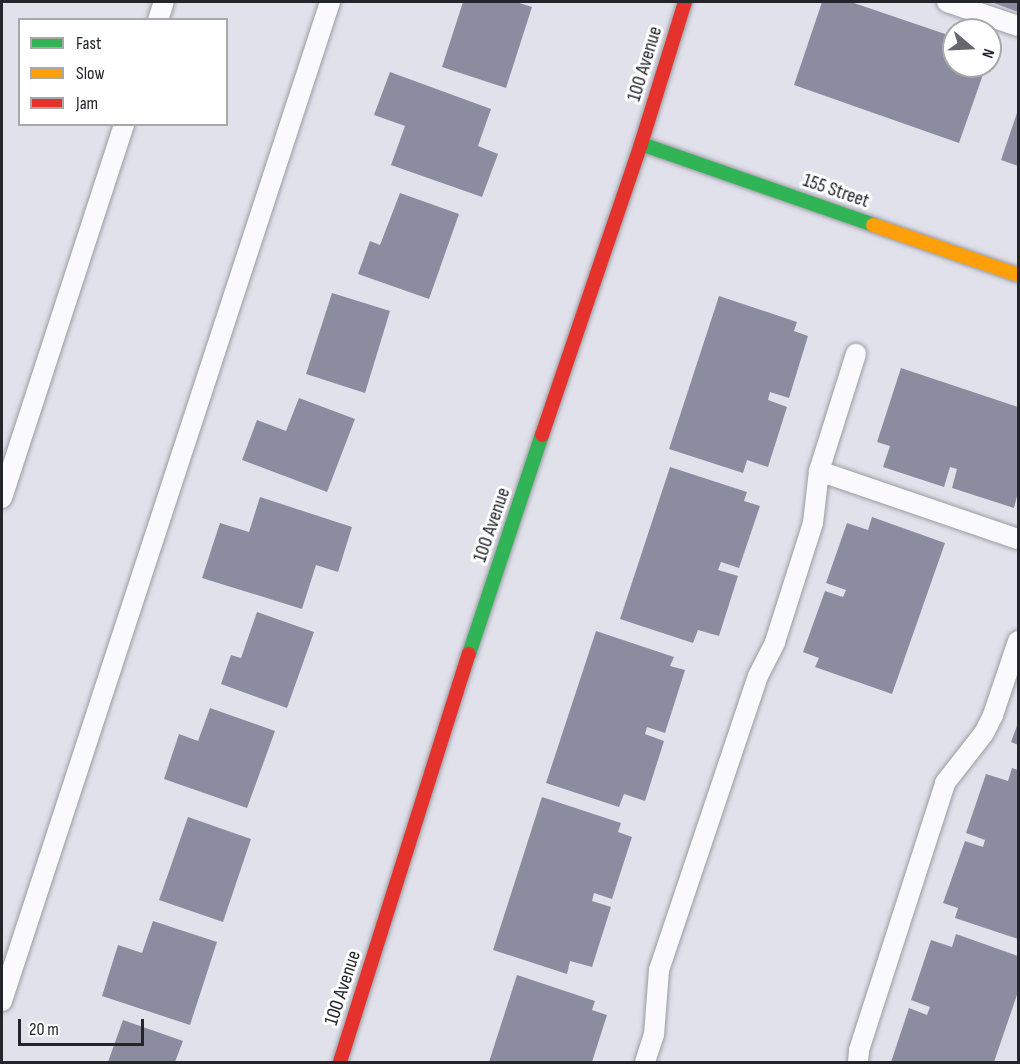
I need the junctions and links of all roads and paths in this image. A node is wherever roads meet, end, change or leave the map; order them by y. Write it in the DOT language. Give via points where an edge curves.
graph roads {
  1 [pos="164,2"];
  2 [pos="330,2"];
  3 [pos="686,2"];
  4 [pos="959,3"];
  5 [pos="159,18"];
  6 [pos="1018,27"];
  7 [pos="123,126"];
  8 [pos="641,144"];
  9 [pos="1018,275"];
  10 [pos="856,354"];
  11 [pos="819,471"];
  12 [pos="2,498"];
  13 [pos="1018,539"];
  14 [pos="1018,641"];
  15 [pos="2,1001"];
  16 [pos="340,1062"];
  17 [pos="645,1062"];
  18 [pos="858,1062"];
  1 -- 5 [label="lane"];
  2 -- 15 [label="lane"];
  3 -- 8 [label="main road, 100 Avenue"];
  4 -- 6 [label="lane"];
  7 -- 12 [label="lane"];
  8 -- 9 [label="main road, 155 Street"];
  8 -- 16 [label="main road, 100 Avenue" via="488,595"];
  10 -- 11 [label="lane"];
  11 -- 13 [label="lane"];
  11 -- 17 [label="lane" via="813,523 775,642 758,676 659,970 654,1035"];
  14 -- 18 [label="lane" via="984,733 945,783"];
}
